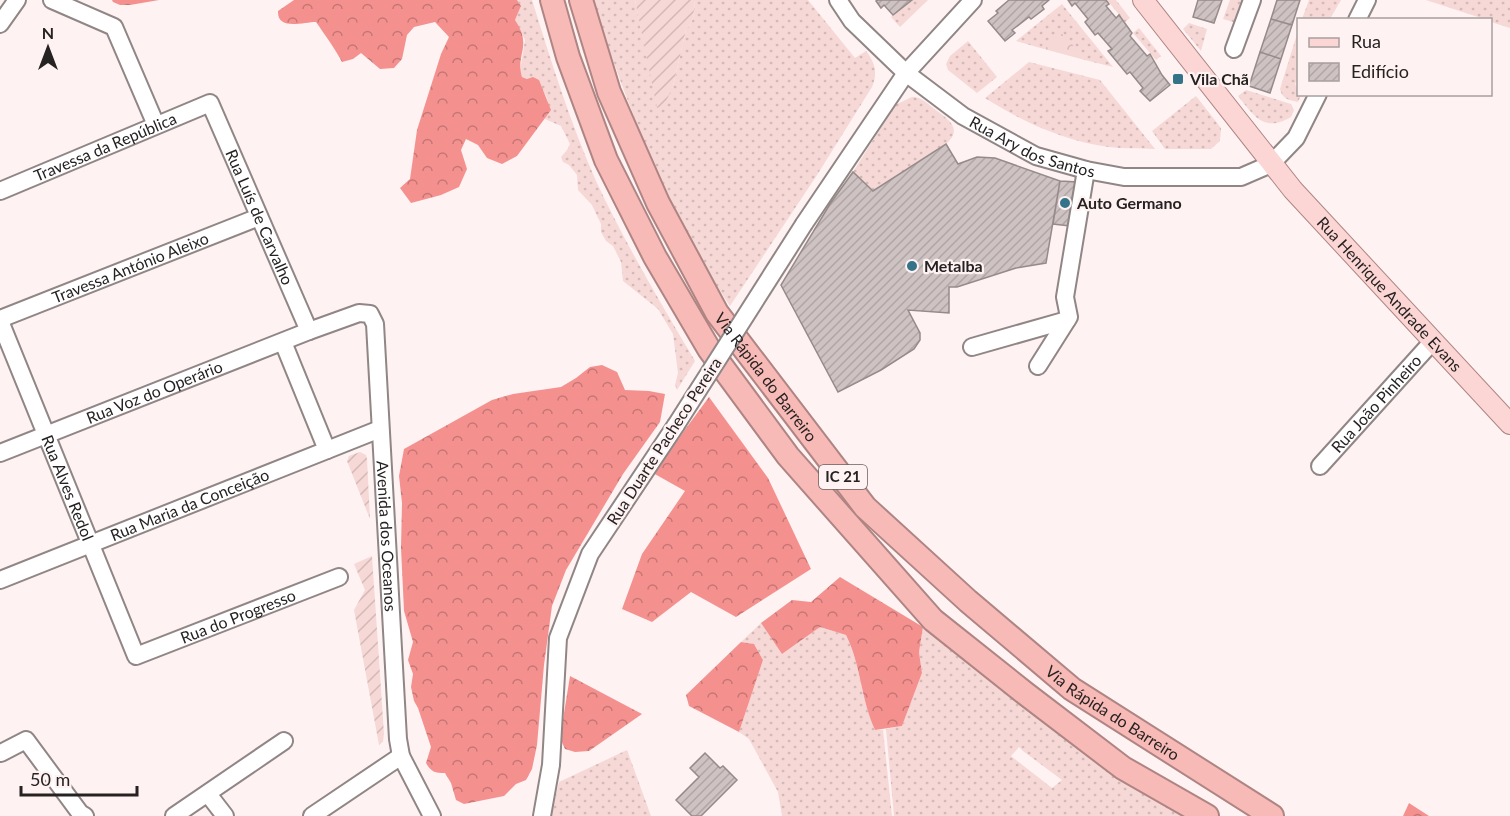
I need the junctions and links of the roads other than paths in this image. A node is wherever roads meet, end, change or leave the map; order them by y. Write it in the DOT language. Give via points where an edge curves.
graph roads {
  1 [pos="16,0"];
  2 [pos="52,0"];
  3 [pos="552,0"];
  4 [pos="581,0"];
  5 [pos="838,0"];
  6 [pos="973,0"];
  7 [pos="1143,0"];
  8 [pos="1252,0"];
  9 [pos="1367,0"];
  10 [pos="1358,18"];
  11 [pos="0,24"];
  12 [pos="1234,49"];
  13 [pos="906,73"];
  14 [pos="1317,96"];
  15 [pos="210,103"];
  16 [pos="156,125"];
  17 [pos="1271,164"];
  18 [pos="1086,170"];
  19 [pos="0,191"];
  20 [pos="260,217"];
  21 [pos="0,320"];
  22 [pos="1066,320"];
  23 [pos="309,331"];
  24 [pos="1433,341"];
  25 [pos="283,342"];
  26 [pos="972,346"];
  27 [pos="1038,366"];
  28 [pos="1510,424"];
  29 [pos="380,429"];
  30 [pos="47,435"];
  31 [pos="327,450"];
  32 [pos="0,453"];
  33 [pos="1320,466"];
  34 [pos="91,543"];
  35 [pos="339,577"];
  36 [pos="0,580"];
  37 [pos="136,656"];
  38 [pos="284,741"];
  39 [pos="1,753"];
  40 [pos="401,756"];
  41 [pos="208,794"];
  42 [pos="85,816"];
  43 [pos="174,816"];
  44 [pos="225,816"];
  45 [pos="312,816"];
  46 [pos="432,816"];
  47 [pos="542,816"];
  48 [pos="1207,816"];
  49 [pos="1272,816"];
  1 -- 11 [label="street"];
  2 -- 16 [label="street" via="114,27"];
  3 -- 48 [label="highway, Via Rápida do Barreiro / IC 21" via="568,57 606,160 650,248 709,349 788,456 933,620 1123,768"];
  4 -- 49 [label="highway, Via Rápida do Barreiro / IC 21" via="609,92 658,203 717,313 865,507 1072,689"];
  5 -- 13 [label="street, Rua Ary dos Santos" via="852,21"];
  6 -- 13 [label="street, Rua Duarte Pacheco Pereira"];
  7 -- 17 [label="main road, Rua Henrique Andrade Evans"];
  8 -- 12 [label="street"];
  9 -- 10 [label="street"];
  13 -- 18 [label="street, Rua Ary dos Santos" via="963,116 1036,156"];
  13 -- 47 [label="street, Rua Duarte Pacheco Pereira, bridge" via="590,554 558,638 551,765"];
  14 -- 17 [label="street" via="1296,138"];
  15 -- 16 [label="street, Travessa da República"];
  15 -- 20 [label="street, Rua Luís de Carvalho"];
  16 -- 19 [label="street, Travessa da República"];
  17 -- 18 [label="street, Rua Ary dos Santos" via="1241,177 1124,177"];
  17 -- 24 [label="main road, Rua Henrique Andrade Evans"];
  18 -- 22 [label="street" via="1065,297 1069,317"];
  20 -- 21 [label="street, Travessa António Aleixo"];
  20 -- 23 [label="street, Rua Luís de Carvalho"];
  21 -- 30 [label="street, Rua Alves Redol"];
  22 -- 26 [label="street"];
  22 -- 27 [label="street"];
  23 -- 25 [label="street, Rua Voz do Operário"];
  23 -- 29 [label="street, Avenida dos Oceanos" via="359,313 370,314 375,324"];
  24 -- 28 [label="main road, Rua Henrique Andrade Evans"];
  24 -- 33 [label="street, Rua João Pinheiro"];
  25 -- 30 [label="street, Rua Voz do Operário"];
  25 -- 31 [label="street"];
  29 -- 31 [label="street, Rua Maria da Conceição"];
  29 -- 40 [label="street, Avenida dos Oceanos"];
  30 -- 32 [label="street, Rua Voz do Operário"];
  30 -- 34 [label="street, Rua Alves Redol"];
  31 -- 34 [label="street, Rua Maria da Conceição"];
  34 -- 36 [label="street, Rua Maria da Conceição"];
  34 -- 37 [label="street, Rua Alves Redol"];
  35 -- 37 [label="street, Rua do Progresso"];
  38 -- 41 [label="street"];
  39 -- 42 [label="street" via="26,740"];
  40 -- 45 [label="street"];
  40 -- 46 [label="street, Avenida dos Oceanos"];
  41 -- 43 [label="street"];
  41 -- 44 [label="street"];
}
